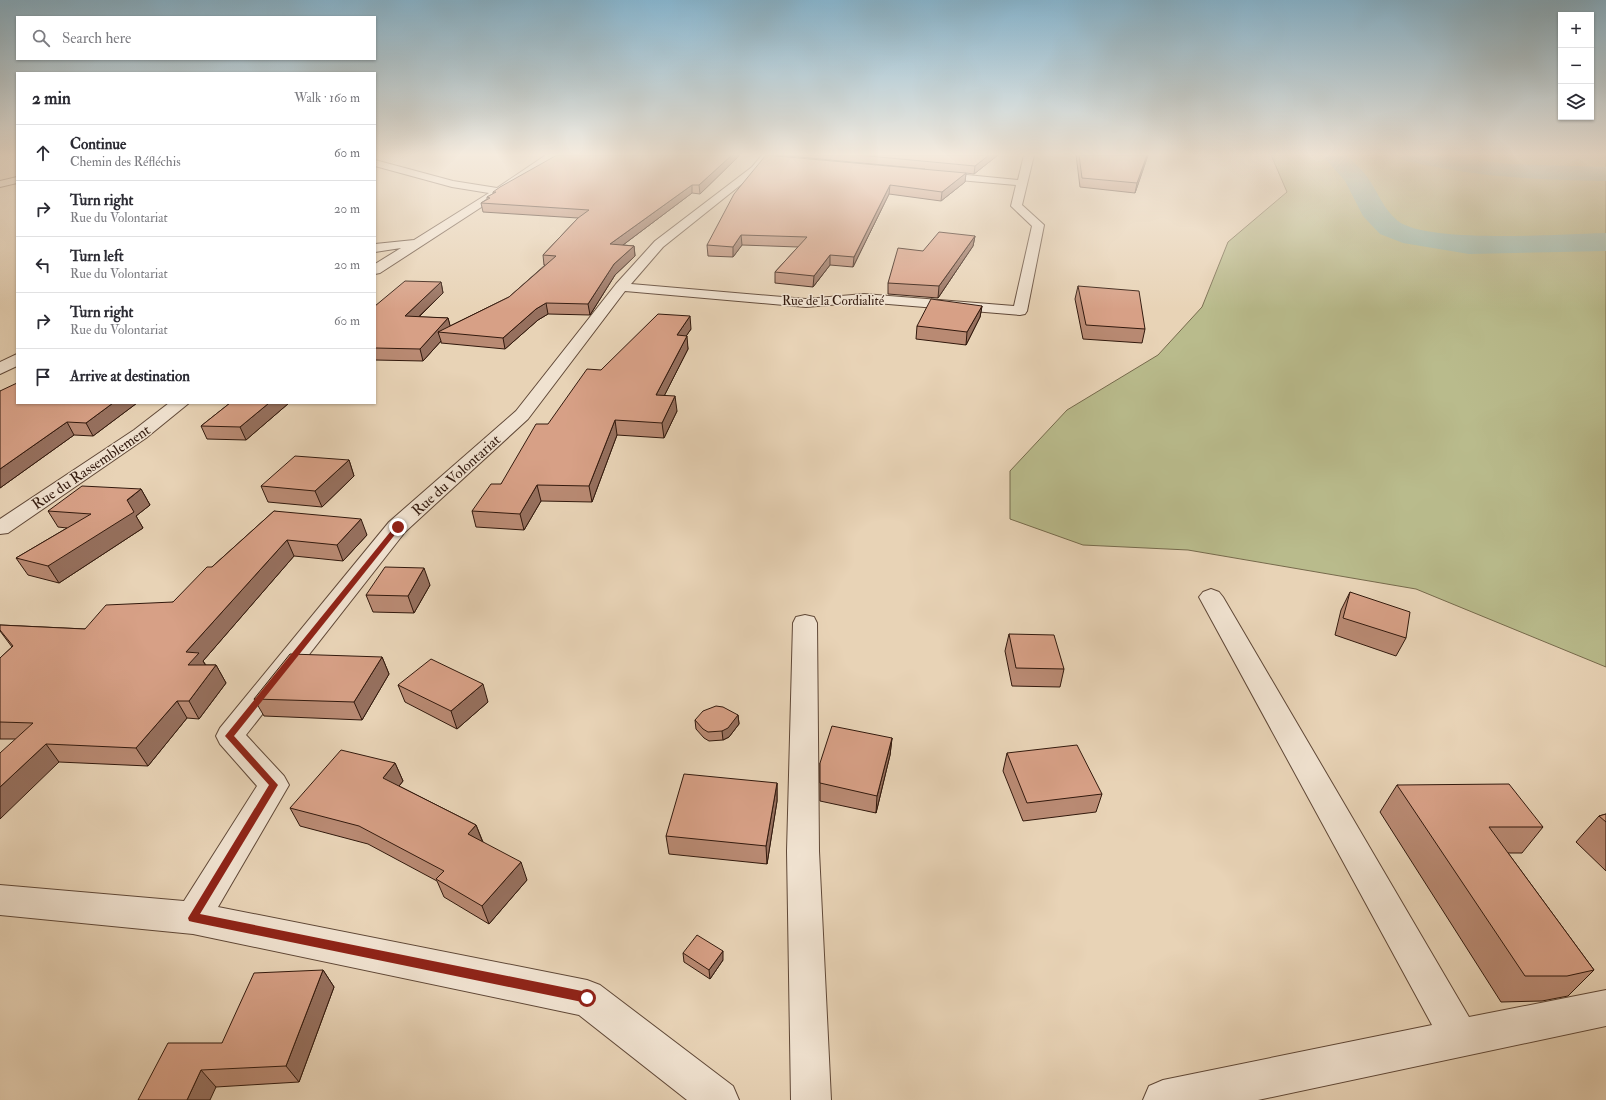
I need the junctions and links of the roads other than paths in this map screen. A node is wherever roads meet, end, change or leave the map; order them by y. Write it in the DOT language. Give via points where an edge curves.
graph roads {
  1 [pos="475,206"];
  2 [pos="708,206"];
  3 [pos="1016,206"];
  4 [pos="418,242"];
  5 [pos="376,248"];
  6 [pos="376,269"];
  7 [pos="620,287"];
  8 [pos="16,360"];
  9 [pos="0,369"];
  10 [pos="179,404"];
  11 [pos="0,528"];
  12 [pos="1211,597"];
  13 [pos="805,623"];
  14 [pos="0,900"];
  15 [pos="193,918"];
  16 [pos="1606,1008"];
  17 [pos="1460,1038"];
  18 [pos="719,1100"];
  19 [pos="811,1100"];
  20 [pos="1163,1100"];
  1 -- 4 [label="street"];
  2 -- 7 [label="street, Rue du Volontariat" via="659,244"];
  3 -- 7 [label="street, Rue de la Cordialité" via="1038,225 1020,311 864,298 806,303"];
  4 -- 5 [label="street"];
  4 -- 6 [label="street"];
  7 -- 15 [label="street, Rue du Volontariat" via="522,414 398,527 230,736 274,785"];
  8 -- 9 [label="street"];
  10 -- 11 [label="street, Rue du Rassemblement" via="140,434"];
  12 -- 17 [label="street"];
  13 -- 19 [label="street" via="803,851"];
  14 -- 15 [label="street"];
  15 -- 18 [label="street" via="587,998"];
  16 -- 17 [label="street"];
  17 -- 20 [label="street"];
}
